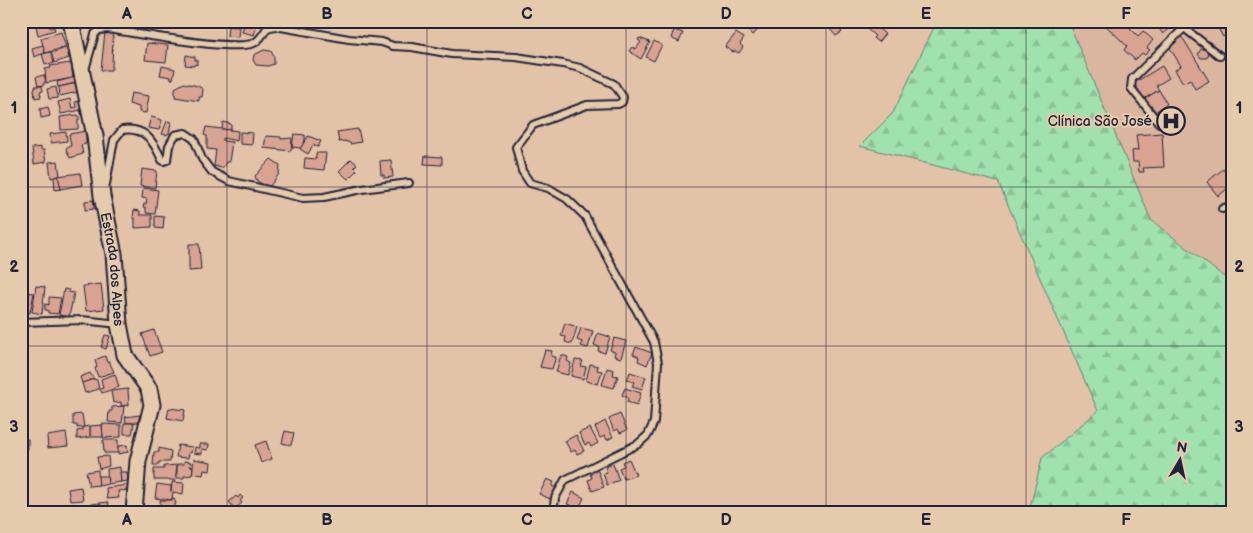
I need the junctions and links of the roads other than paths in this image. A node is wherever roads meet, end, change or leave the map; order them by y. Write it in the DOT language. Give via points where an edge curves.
graph roads {
  1 [pos="70,21"];
  2 [pos="1183,25"];
  3 [pos="1220,56"];
  4 [pos="83,76"];
  5 [pos="1159,123"];
  6 [pos="409,183"];
  7 [pos="102,196"];
  8 [pos="1232,205"];
  9 [pos="1222,209"];
  10 [pos="21,322"];
  11 [pos="119,324"];
  12 [pos="134,512"];
  13 [pos="553,512"];
  1 -- 4 [label="street, Estrada dos Alpes"];
  2 -- 3 [label="lane"];
  2 -- 5 [label="lane" via="1132,79 1131,88"];
  4 -- 7 [label="street, Estrada dos Alpes" via="98,152"];
  4 -- 13 [label="lane" via="99,30 228,46 254,43 267,28 275,26 452,54 563,64 614,84 623,97 622,102 587,105 533,125 516,147 522,171 530,183 548,188 567,199 585,216 654,342 658,363 654,422 648,434 638,444 565,480"];
  6 -- 7 [label="lane" via="303,198 229,181 212,172 202,159 194,139 186,133 175,135 164,161 148,135 132,129 122,130 114,140"];
  7 -- 11 [label="street, Estrada dos Alpes" via="114,254"];
  8 -- 9 [label="lane"];
  10 -- 11 [label="lane" via="82,320"];
  11 -- 12 [label="street, Estrada dos Alpes" via="125,355 149,389 152,405 138,461"];
}
